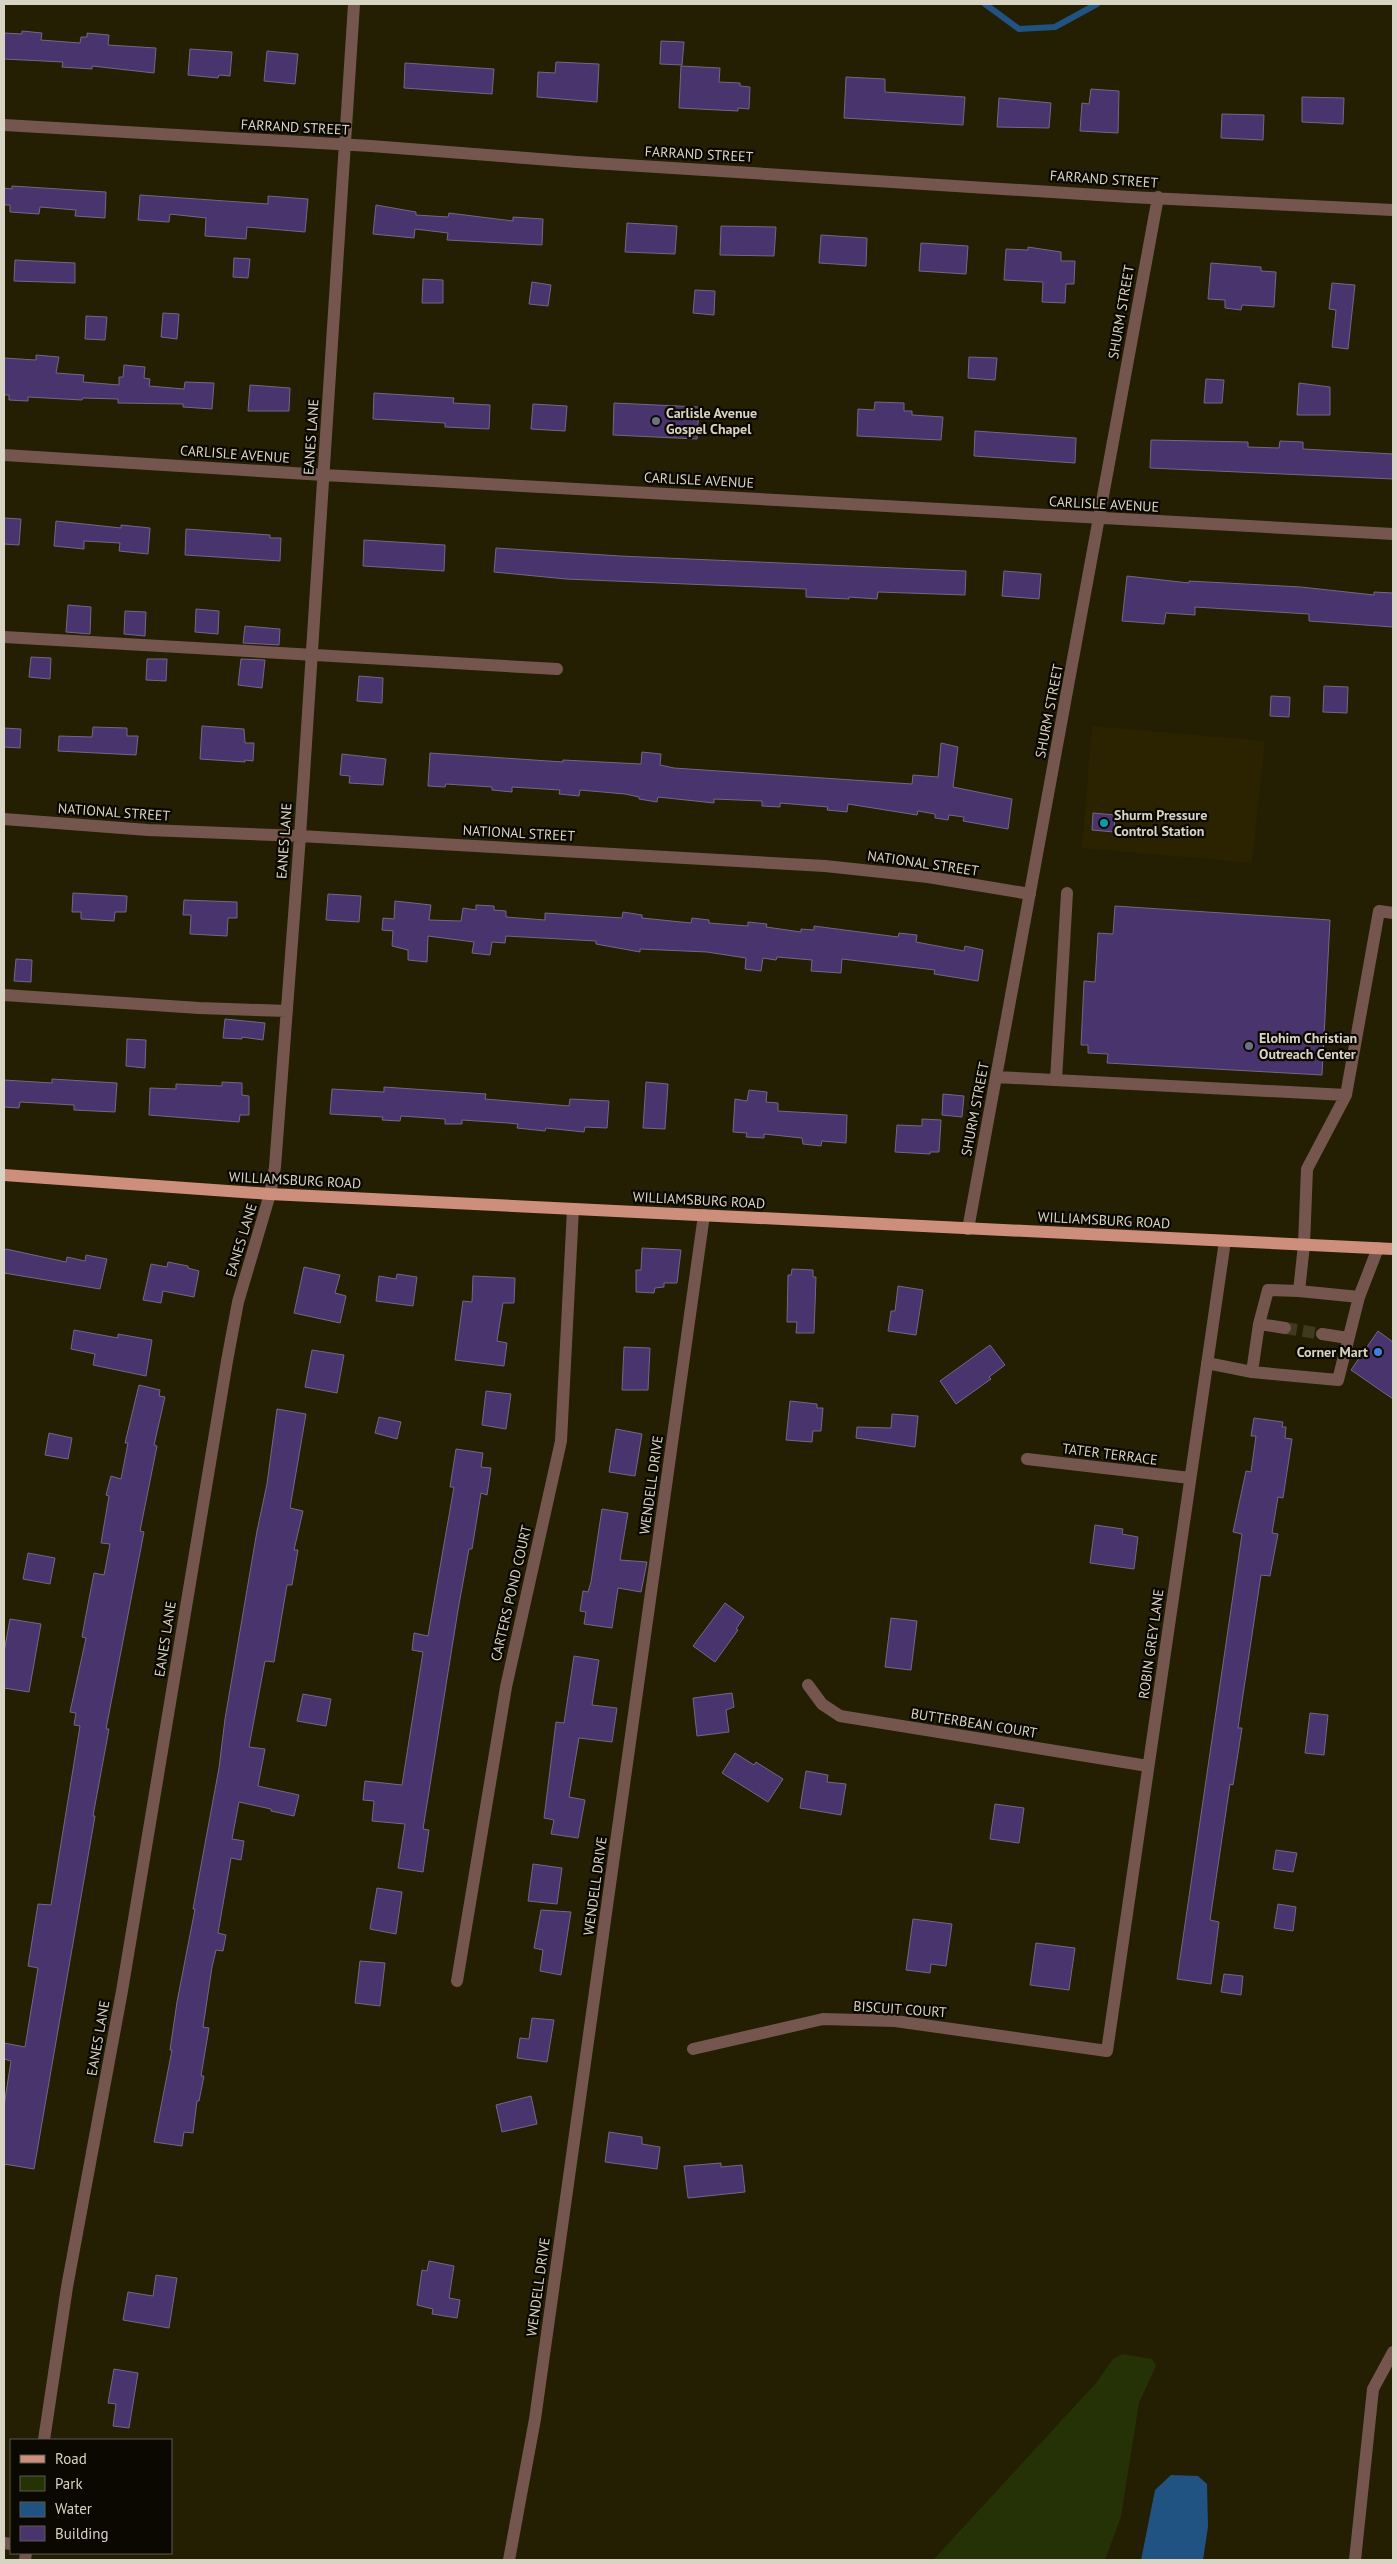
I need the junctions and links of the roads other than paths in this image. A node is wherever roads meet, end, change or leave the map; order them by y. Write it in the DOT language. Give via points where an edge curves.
graph roads {
  1 [pos="354,4"];
  2 [pos="4,125"];
  3 [pos="346,145"];
  4 [pos="1158,197"];
  5 [pos="1393,210"];
  6 [pos="4,455"];
  7 [pos="324,475"];
  8 [pos="1099,518"];
  9 [pos="1393,534"];
  10 [pos="4,637"];
  11 [pos="312,654"];
  12 [pos="557,669"];
  13 [pos="4,819"];
  14 [pos="300,836"];
  15 [pos="1067,893"];
  16 [pos="1030,894"];
  17 [pos="1393,913"];
  18 [pos="4,995"];
  19 [pos="287,1011"];
  20 [pos="996,1077"];
  21 [pos="1056,1080"];
  22 [pos="1346,1095"];
  23 [pos="4,1175"];
  24 [pos="270,1194"];
  25 [pos="573,1209"];
  26 [pos="704,1215"];
  27 [pos="968,1229"];
  28 [pos="1225,1241"];
  29 [pos="1304,1245"];
  30 [pos="1378,1248"];
  31 [pos="1393,1249"];
  32 [pos="1299,1290"];
  33 [pos="1359,1297"];
  34 [pos="1260,1324"];
  35 [pos="1285,1328"];
  36 [pos="1322,1334"];
  37 [pos="1348,1338"];
  38 [pos="1207,1363"];
  39 [pos="1252,1372"];
  40 [pos="1027,1459"];
  41 [pos="1190,1478"];
  42 [pos="808,1685"];
  43 [pos="1148,1766"];
  44 [pos="457,1981"];
  45 [pos="693,2049"];
  46 [pos="1107,2050"];
  47 [pos="1393,2352"];
  48 [pos="44,2439"];
  49 [pos="509,2560"];
  50 [pos="1355,2560"];
  1 -- 3 [label="street, EANES LANE"];
  2 -- 3 [label="street, FARRAND STREET"];
  3 -- 4 [label="street, FARRAND STREET"];
  3 -- 7 [label="street, EANES LANE"];
  4 -- 5 [label="street, FARRAND STREET"];
  4 -- 8 [label="street, SHURM STREET"];
  6 -- 7 [label="street, CARLISLE AVENUE"];
  7 -- 8 [label="street, CARLISLE AVENUE"];
  7 -- 11 [label="street, EANES LANE"];
  8 -- 9 [label="street, CARLISLE AVENUE"];
  8 -- 16 [label="street, SHURM STREET"];
  10 -- 11 [label="street"];
  11 -- 12 [label="street"];
  11 -- 14 [label="street, EANES LANE"];
  13 -- 14 [label="street, NATIONAL STREET" via="148,830"];
  14 -- 16 [label="street, NATIONAL STREET" via="826,866 928,877"];
  14 -- 19 [label="street, EANES LANE"];
  15 -- 21 [label="street"];
  16 -- 20 [label="street, SHURM STREET"];
  17 -- 22 [label="street" via="1379,911"];
  18 -- 19 [label="street"];
  19 -- 24 [label="street, EANES LANE" via="276,1157"];
  20 -- 21 [label="street"];
  20 -- 27 [label="street, SHURM STREET"];
  21 -- 22 [label="street"];
  22 -- 29 [label="street" via="1307,1169"];
  23 -- 24 [label="main road, WILLIAMSBURG ROAD"];
  24 -- 25 [label="main road, WILLIAMSBURG ROAD"];
  24 -- 48 [label="street, EANES LANE" via="238,1302 227,1361"];
  25 -- 26 [label="main road, WILLIAMSBURG ROAD"];
  25 -- 44 [label="street, CARTERS POND COURT" via="562,1441 506,1687"];
  26 -- 27 [label="main road, WILLIAMSBURG ROAD"];
  26 -- 49 [label="street, WENDELL DRIVE" via="536,2409"];
  27 -- 28 [label="main road, WILLIAMSBURG ROAD"];
  28 -- 29 [label="main road, WILLIAMSBURG ROAD"];
  28 -- 38 [label="street, ROBIN GREY LANE"];
  29 -- 30 [label="main road, WILLIAMSBURG ROAD"];
  29 -- 32 [label="street"];
  30 -- 31 [label="main road, WILLIAMSBURG ROAD"];
  30 -- 33 [label="street"];
  32 -- 33 [label="street"];
  32 -- 34 [label="street" via="1268,1290"];
  33 -- 37 [label="street"];
  34 -- 35 [label="street"];
  34 -- 39 [label="street"];
  36 -- 37 [label="street"];
  37 -- 39 [label="street" via="1338,1380"];
  38 -- 39 [label="street"];
  38 -- 41 [label="street, ROBIN GREY LANE"];
  40 -- 41 [label="street, TATER TERRACE"];
  41 -- 43 [label="street, ROBIN GREY LANE"];
  42 -- 43 [label="street, BUTTERBEAN COURT" via="822,1704 840,1716"];
  43 -- 46 [label="street, ROBIN GREY LANE"];
  45 -- 46 [label="street, BISCUIT COURT" via="823,2019 895,2021"];
  47 -- 50 [label="street" via="1373,2389"];
}
